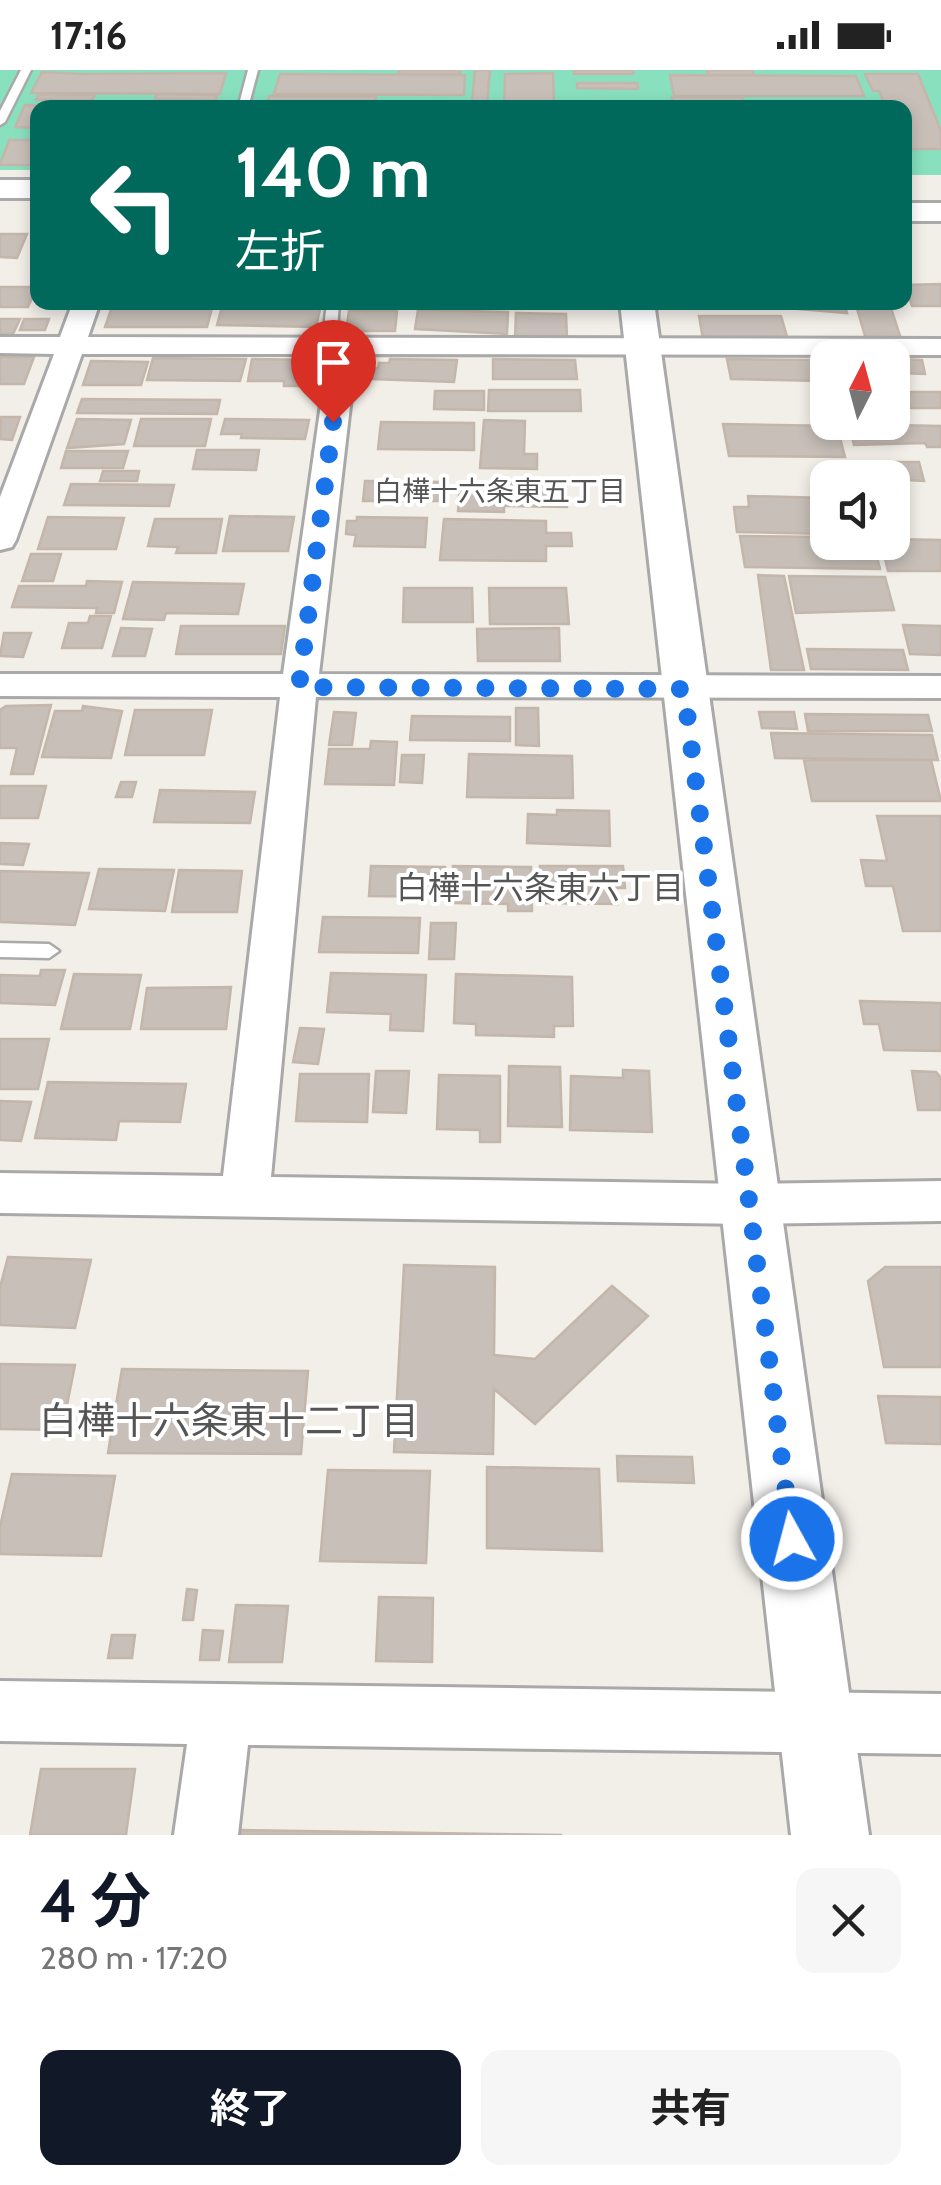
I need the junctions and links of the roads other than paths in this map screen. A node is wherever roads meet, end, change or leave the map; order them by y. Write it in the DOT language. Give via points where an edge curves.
graph roads {
  1 [pos="26,70"];
  2 [pos="253,70"];
  3 [pos="245,100"];
  4 [pos="0,122"];
  5 [pos="0,189"];
  6 [pos="30,189"];
  7 [pos="912,192"];
  8 [pos="941,192"];
  9 [pos="0,208"];
  10 [pos="30,208"];
  11 [pos="912,212"];
  12 [pos="941,212"];
  13 [pos="84,310"];
  14 [pos="334,310"];
  15 [pos="640,325"];
  16 [pos="0,345"];
  17 [pos="72,346"];
  18 [pos="336,346"];
  19 [pos="941,347"];
  20 [pos="7,500"];
  21 [pos="0,540"];
  22 [pos="0,685"];
  23 [pos="299,687"];
  24 [pos="941,687"];
  25 [pos="684,689"];
  26 [pos="0,950"];
  27 [pos="49,951"];
  28 [pos="0,1192"];
  29 [pos="245,1196"];
  30 [pos="941,1201"];
  31 [pos="749,1204"];
  32 [pos="0,1710"];
  33 [pos="221,1713"];
  34 [pos="941,1724"];
  35 [pos="816,1725"];
  36 [pos="206,1835"];
  37 [pos="830,1835"];
  1 -- 4 [label="lane"];
  2 -- 3 [label="lane"];
  5 -- 6 [label="street"];
  7 -- 8 [label="street"];
  9 -- 10 [label="street"];
  11 -- 12 [label="street"];
  13 -- 17 [label="street"];
  14 -- 18 [label="lane"];
  15 -- 18 [label="street"];
  15 -- 19 [label="street"];
  15 -- 25 [label="street"];
  16 -- 17 [label="street"];
  17 -- 18 [label="street"];
  17 -- 20 [label="street"];
  18 -- 23 [label="street"];
  20 -- 21 [label="street"];
  22 -- 23 [label="street"];
  23 -- 25 [label="street"];
  23 -- 29 [label="street"];
  24 -- 25 [label="street"];
  25 -- 31 [label="street"];
  26 -- 27 [label="lane"];
  28 -- 29 [label="street"];
  29 -- 31 [label="street"];
  30 -- 31 [label="street"];
  31 -- 35 [label="street"];
  32 -- 33 [label="street"];
  33 -- 35 [label="street"];
  33 -- 36 [label="street"];
  34 -- 35 [label="street"];
  35 -- 37 [label="street"];
}
